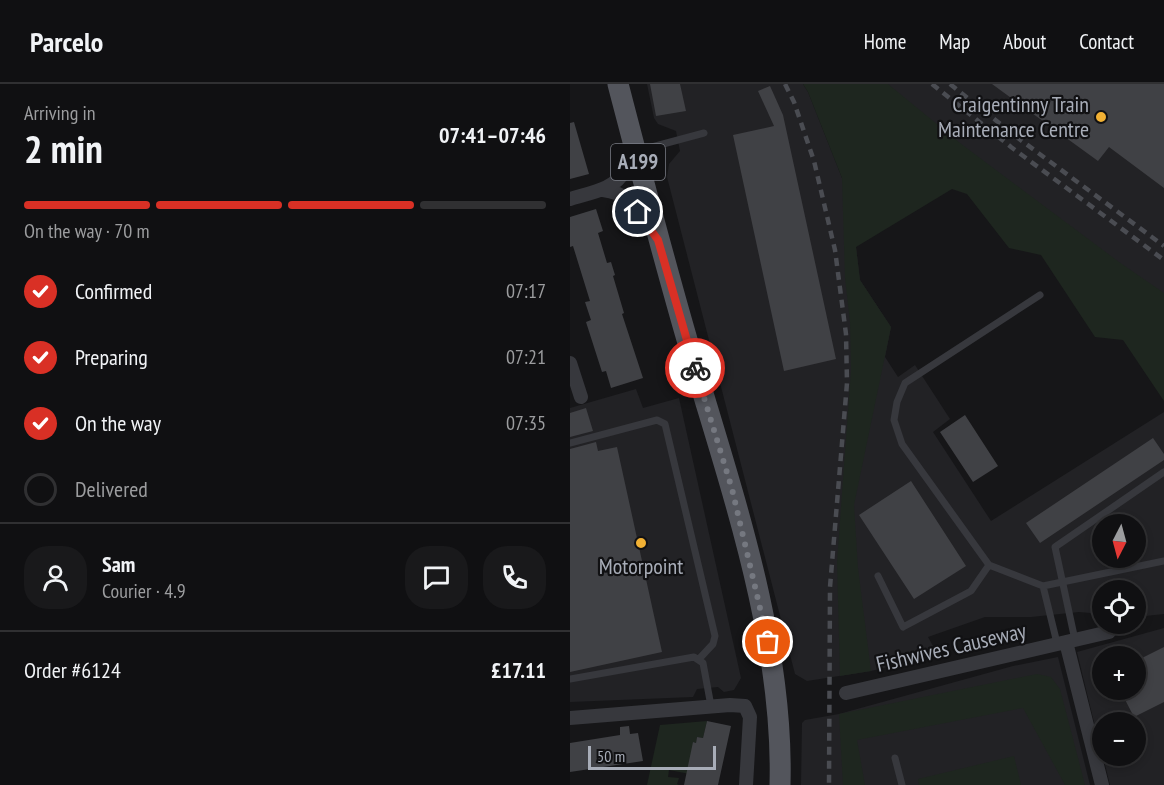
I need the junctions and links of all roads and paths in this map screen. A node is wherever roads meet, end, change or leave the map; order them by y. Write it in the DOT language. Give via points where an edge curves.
graph roads {
  1 [pos="618,84"];
  2 [pos="704,133"];
  3 [pos="634,146"];
  4 [pos="603,190"];
  5 [pos="570,199"];
  6 [pos="658,240"];
  7 [pos="1040,295"];
  8 [pos="570,363"];
  9 [pos="580,397"];
  10 [pos="570,443"];
  11 [pos="1164,472"];
  12 [pos="1164,561"];
  13 [pos="988,565"];
  14 [pos="878,576"];
  15 [pos="1062,581"];
  16 [pos="1043,586"];
  17 [pos="1100,634"];
  18 [pos="1066,642"];
  19 [pos="699,659"];
  20 [pos="570,679"];
  21 [pos="846,693"];
  22 [pos="711,706"];
  23 [pos="570,718"];
  24 [pos="895,758"];
  25 [pos="746,785"];
  26 [pos="780,785"];
  27 [pos="902,785"];
  28 [pos="1102,785"];
  1 -- 3 [label="main road, A199"];
  2 -- 3 [label="lane"];
  3 -- 4 [label="street" via="625,170"];
  3 -- 6 [label="main road, A199"];
  4 -- 5 [label="street"];
  4 -- 6 [label="street" via="628,198"];
  6 -- 26 [label="main road, A199" via="732,489 757,591 775,690 781,744"];
  7 -- 13 [label="lane" via="906,383 897,402 894,420 902,444"];
  8 -- 9 [label="street"];
  10 -- 19 [label="lane" via="657,420 665,424 715,636"];
  11 -- 15 [label="lane" via="1055,547"];
  12 -- 15 [label="lane"];
  13 -- 14 [label="lane" via="971,591 903,627"];
  13 -- 16 [label="lane"];
  15 -- 16 [label="lane"];
  15 -- 18 [label="lane"];
  16 -- 18 [label="lane"];
  17 -- 18 [label="street, Fishwives Causeway"];
  18 -- 21 [label="street, Fishwives Causeway"];
  18 -- 28 [label="street"];
  19 -- 20 [label="lane"];
  19 -- 22 [label="lane"];
  22 -- 23 [label="street"];
  22 -- 25 [label="street" via="745,706 750,717"];
  24 -- 27 [label="lane"];
}
